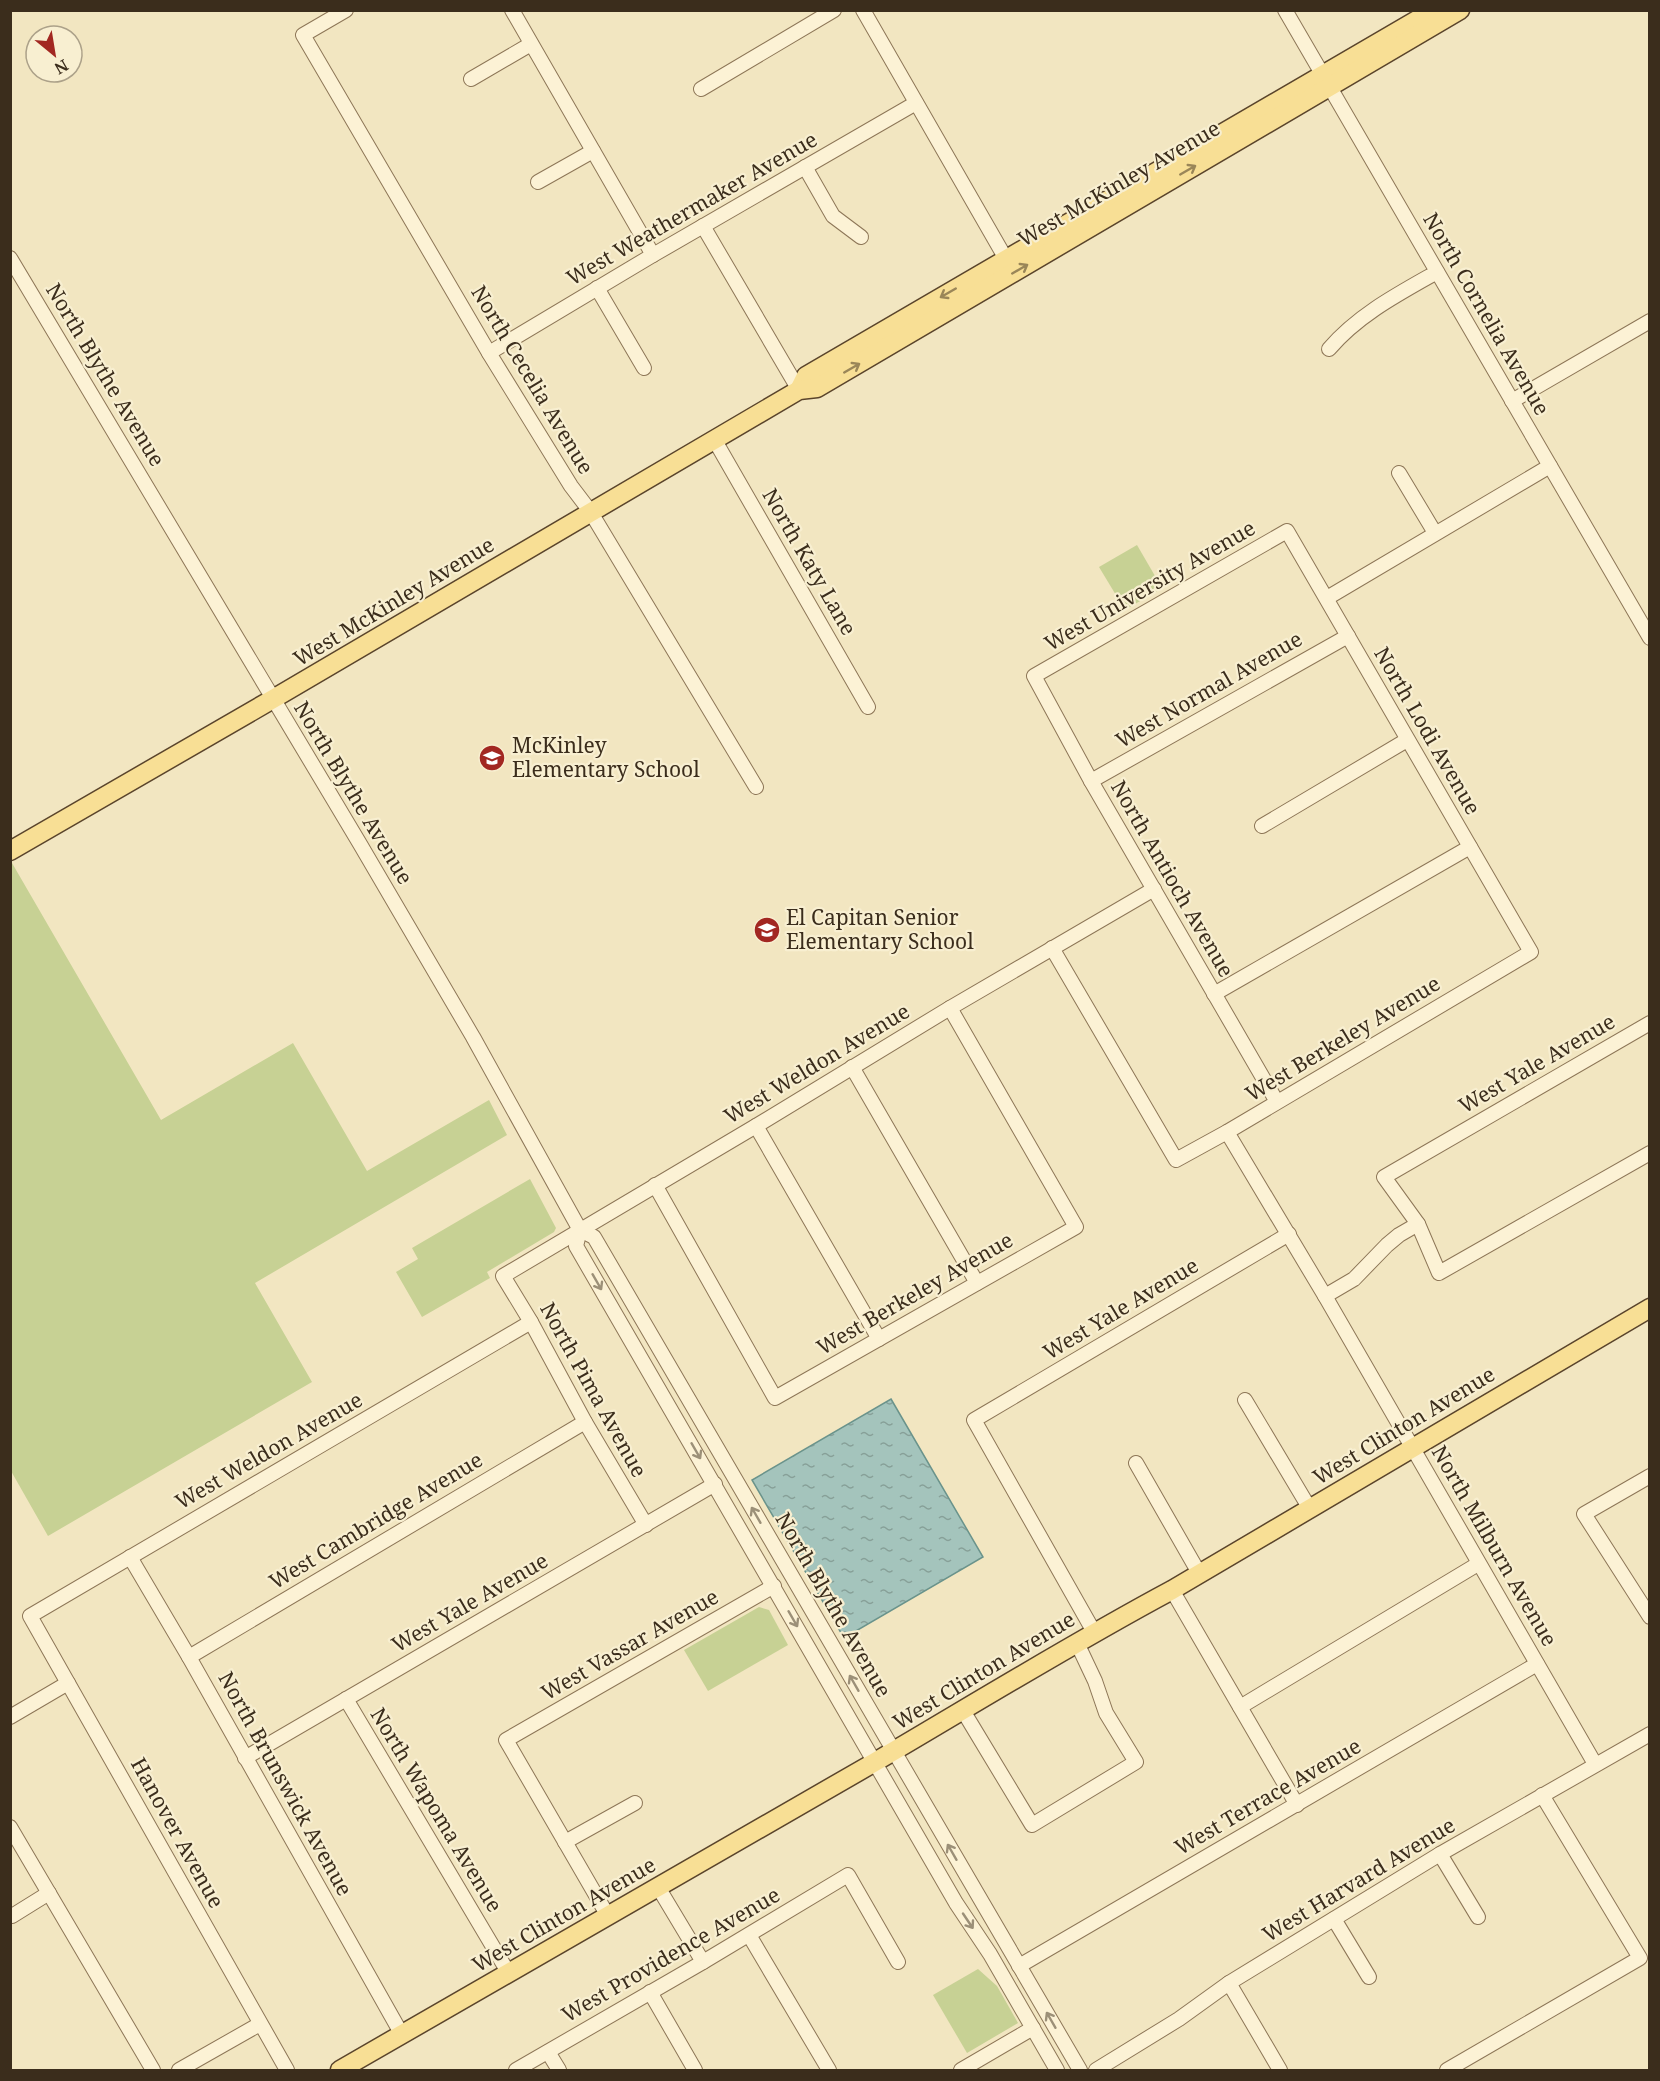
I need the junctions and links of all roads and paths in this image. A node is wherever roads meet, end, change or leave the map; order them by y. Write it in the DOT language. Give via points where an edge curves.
graph roads {
  1 [pos="346,10"];
  2 [pos="512,10"];
  3 [pos="834,10"];
  4 [pos="862,10"];
  5 [pos="1285,10"];
  6 [pos="1434,10"];
  7 [pos="1460,10"];
  8 [pos="531,44"];
  9 [pos="471,79"];
  10 [pos="1326,81"];
  11 [pos="701,89"];
  12 [pos="916,103"];
  13 [pos="593,151"];
  14 [pos="805,167"];
  15 [pos="538,182"];
  16 [pos="703,226"];
  17 [pos="861,237"];
  18 [pos="653,255"];
  19 [pos="10,258"];
  20 [pos="1006,259"];
  21 [pos="1437,272"];
  22 [pos="597,288"];
  23 [pos="1650,321"];
  24 [pos="1329,349"];
  25 [pos="489,353"];
  26 [pos="644,368"];
  27 [pos="799,390"];
  28 [pos="1512,401"];
  29 [pos="714,439"];
  30 [pos="1550,466"];
  31 [pos="1399,473"];
  32 [pos="590,511"];
  33 [pos="1287,531"];
  34 [pos="1435,533"];
  35 [pos="1327,598"];
  36 [pos="1348,636"];
  37 [pos="1650,638"];
  38 [pos="1034,676"];
  39 [pos="273,699"];
  40 [pos="868,707"];
  41 [pos="1407,740"];
  42 [pos="1091,781"];
  43 [pos="756,787"];
  44 [pos="1262,826"];
  45 [pos="1470,847"];
  46 [pos="10,851"];
  47 [pos="1154,889"];
  48 [pos="1052,948"];
  49 [pos="1531,952"];
  50 [pos="1214,994"];
  51 [pos="950,1008"];
  52 [pos="1650,1023"];
  53 [pos="852,1067"];
  54 [pos="1277,1101"];
  55 [pos="756,1126"];
  56 [pos="1227,1132"];
  57 [pos="1650,1153"];
  58 [pos="656,1185"];
  59 [pos="1418,1224"];
  60 [pos="580,1230"];
  61 [pos="1289,1234"];
  62 [pos="503,1276"];
  63 [pos="977,1282"];
  64 [pos="1325,1296"];
  65 [pos="1650,1308"];
  66 [pos="531,1322"];
  67 [pos="879,1339"];
  68 [pos="1245,1401"];
  69 [pos="585,1422"];
  70 [pos="1414,1449"];
  71 [pos="1137,1463"];
  72 [pos="1650,1476"];
  73 [pos="715,1484"];
  74 [pos="1310,1509"];
  75 [pos="646,1525"];
  76 [pos="130,1557"];
  77 [pos="1478,1564"];
  78 [pos="1199,1573"];
  79 [pos="774,1586"];
  80 [pos="1172,1590"];
  81 [pos="1649,1614"];
  82 [pos="30,1616"];
  83 [pos="1094,1632"];
  84 [pos="1077,1643"];
  85 [pos="189,1657"];
  86 [pos="1537,1664"];
  87 [pos="68,1683"];
  88 [pos="346,1699"];
  89 [pos="1240,1707"];
  90 [pos="962,1709"];
  91 [pos="10,1717"];
  92 [pos="1649,1734"];
  93 [pos="893,1751"];
  94 [pos="245,1758"];
  95 [pos="875,1762"];
  96 [pos="1595,1764"];
  97 [pos="1542,1795"];
  98 [pos="635,1803"];
  99 [pos="1297,1804"];
  100 [pos="10,1827"];
  101 [pos="565,1842"];
  102 [pos="1440,1854"];
  103 [pos="658,1887"];
  104 [pos="50,1893"];
  105 [pos="12,1916"];
  106 [pos="608,1917"];
  107 [pos="1478,1917"];
  108 [pos="1334,1919"];
  109 [pos="749,1935"];
  110 [pos="703,1962"];
  111 [pos="898,1962"];
  112 [pos="1019,1966"];
  113 [pos="508,1972"];
  114 [pos="1369,1977"];
  115 [pos="1229,1983"];
  116 [pos="650,1992"];
  117 [pos="260,2024"];
  118 [pos="1033,2028"];
  119 [pos="402,2033"];
  120 [pos="548,2052"];
  121 [pos="153,2070"];
  122 [pos="179,2070"];
  123 [pos="287,2070"];
  124 [pos="340,2070"];
  125 [pos="516,2070"];
  126 [pos="559,2070"];
  127 [pos="695,2070"];
  128 [pos="829,2070"];
  129 [pos="961,2070"];
  130 [pos="1057,2070"];
  131 [pos="1080,2070"];
  132 [pos="1096,2070"];
  133 [pos="1280,2070"];
  134 [pos="1447,2070"];
  1 -- 25 [label="street, North Cecelia Avenue" via="303,35"];
  2 -- 8 [label="street"];
  3 -- 11 [label="street"];
  4 -- 12 [label="street"];
  5 -- 10 [label="street, North Cornelia Avenue"];
  6 -- 10 [label="main road, West McKinley Avenue"];
  7 -- 10 [label="main road, West McKinley Avenue"];
  8 -- 9 [label="street"];
  8 -- 13 [label="street"];
  10 -- 20 [label="main road, West McKinley Avenue"];
  10 -- 21 [label="street, North Cornelia Avenue"];
  27 -- 10 [label="main road, West McKinley Avenue, one-way" via="817,388"];
  12 -- 14 [label="street, West Weathermaker Avenue"];
  12 -- 20 [label="street"];
  13 -- 15 [label="street"];
  13 -- 18 [label="street"];
  14 -- 16 [label="street, West Weathermaker Avenue"];
  14 -- 17 [label="street" via="834,216"];
  16 -- 18 [label="street, West Weathermaker Avenue"];
  16 -- 27 [label="street"];
  18 -- 22 [label="street, West Weathermaker Avenue"];
  19 -- 39 [label="street, North Blythe Avenue"];
  20 -- 27 [label="main road, West McKinley Avenue, one-way" via="806,376"];
  21 -- 24 [label="street" via="1377,307"];
  21 -- 28 [label="street, North Cornelia Avenue"];
  22 -- 25 [label="street, West Weathermaker Avenue"];
  22 -- 26 [label="street"];
  23 -- 28 [label="street"];
  25 -- 32 [label="street, North Cecelia Avenue"];
  27 -- 29 [label="main road, West McKinley Avenue"];
  28 -- 30 [label="street, North Cornelia Avenue"];
  29 -- 32 [label="main road, West McKinley Avenue"];
  29 -- 40 [label="street, North Katy Lane"];
  30 -- 34 [label="street"];
  30 -- 37 [label="street, North Cornelia Avenue"];
  31 -- 34 [label="street"];
  32 -- 39 [label="main road, West McKinley Avenue"];
  32 -- 43 [label="street, North Cecelia Avenue"];
  33 -- 35 [label="street, North Lodi Avenue"];
  33 -- 38 [label="street, West University Avenue"];
  34 -- 35 [label="street"];
  35 -- 36 [label="street, North Lodi Avenue"];
  36 -- 41 [label="street, North Lodi Avenue"];
  36 -- 42 [label="street, West Normal Avenue"];
  38 -- 42 [label="street, North Antioch Avenue"];
  39 -- 46 [label="main road, West McKinley Avenue"];
  39 -- 60 [label="street, North Blythe Avenue" via="472,1037"];
  41 -- 44 [label="street"];
  41 -- 45 [label="street, North Lodi Avenue"];
  42 -- 47 [label="street, North Antioch Avenue"];
  45 -- 49 [label="street, North Lodi Avenue"];
  45 -- 50 [label="street"];
  47 -- 48 [label="street, West Weldon Avenue"];
  47 -- 50 [label="street, North Antioch Avenue"];
  48 -- 51 [label="street, West Weldon Avenue"];
  48 -- 56 [label="street, West Berkeley Avenue" via="1176,1160"];
  49 -- 54 [label="street, West Berkeley Avenue"];
  50 -- 54 [label="street, North Antioch Avenue"];
  51 -- 53 [label="street, West Weldon Avenue"];
  51 -- 63 [label="street, West Berkeley Avenue" via="1076,1227"];
  52 -- 59 [label="street, West Yale Avenue" via="1384,1177"];
  53 -- 55 [label="street, West Weldon Avenue"];
  53 -- 63 [label="street"];
  54 -- 56 [label="street, West Berkeley Avenue"];
  55 -- 58 [label="street, West Weldon Avenue"];
  55 -- 67 [label="street"];
  56 -- 61 [label="street, North Milburn Avenue"];
  57 -- 59 [label="street" via="1439,1273"];
  58 -- 60 [label="street, West Weldon Avenue"];
  58 -- 67 [label="street, West Berkeley Avenue" via="776,1398"];
  59 -- 64 [label="street" via="1387,1245 1354,1279"];
  60 -- 62 [label="street, West Weldon Avenue"];
  60 -- 73 [label="street, North Blythe Avenue, one-way" via="576,1246"];
  93 -- 60 [label="street, North Blythe Avenue, one-way" via="594,1237"];
  61 -- 64 [label="street, North Milburn Avenue"];
  61 -- 83 [label="street, West Yale Avenue" via="974,1420"];
  62 -- 66 [label="street, North Pima Avenue"];
  63 -- 67 [label="street, West Berkeley Avenue"];
  64 -- 70 [label="street, North Milburn Avenue"];
  65 -- 70 [label="main road, West Clinton Avenue"];
  66 -- 69 [label="street, North Pima Avenue"];
  66 -- 76 [label="street, West Weldon Avenue"];
  68 -- 74 [label="street"];
  69 -- 75 [label="street, North Pima Avenue"];
  69 -- 85 [label="street, West Cambridge Avenue"];
  70 -- 74 [label="main road, West Clinton Avenue"];
  70 -- 77 [label="street, North Milburn Avenue"];
  71 -- 78 [label="street"];
  72 -- 81 [label="street" via="1584,1514"];
  73 -- 75 [label="street, West Yale Avenue"];
  73 -- 79 [label="street, North Blythe Avenue"];
  74 -- 78 [label="main road, West Clinton Avenue"];
  75 -- 88 [label="street, West Yale Avenue"];
  76 -- 82 [label="street, West Weldon Avenue"];
  76 -- 85 [label="street, North Brunswick Avenue"];
  77 -- 86 [label="street, North Milburn Avenue"];
  77 -- 89 [label="street"];
  78 -- 80 [label="main road, West Clinton Avenue"];
  79 -- 95 [label="street, North Blythe Avenue, one-way"];
  79 -- 101 [label="street, West Vassar Avenue" via="506,1740"];
  80 -- 83 [label="main road, West Clinton Avenue"];
  80 -- 89 [label="street"];
  82 -- 87 [label="street, Hanover Avenue"];
  83 -- 84 [label="main road, West Clinton Avenue"];
  84 -- 90 [label="main road, West Clinton Avenue"];
  84 -- 90 [label="street" via="1106,1713 1136,1762 1032,1825"];
  85 -- 94 [label="street, North Brunswick Avenue"];
  86 -- 96 [label="street, North Milburn Avenue"];
  86 -- 99 [label="street, West Terrace Avenue"];
  87 -- 91 [label="street"];
  87 -- 117 [label="street, Hanover Avenue"];
  88 -- 94 [label="street, West Yale Avenue"];
  88 -- 113 [label="street, North Wapoma Avenue"];
  89 -- 99 [label="street"];
  90 -- 93 [label="main road, West Clinton Avenue"];
  92 -- 96 [label="street, West Harvard Avenue"];
  93 -- 95 [label="main road, West Clinton Avenue"];
  112 -- 93 [label="street, North Blythe Avenue, one-way"];
  94 -- 119 [label="street, North Brunswick Avenue"];
  95 -- 103 [label="main road, West Clinton Avenue"];
  95 -- 118 [label="street, North Blythe Avenue, one-way"];
  96 -- 97 [label="street, West Harvard Avenue"];
  97 -- 102 [label="street, West Harvard Avenue"];
  97 -- 134 [label="street" via="1640,1959"];
  98 -- 101 [label="street"];
  99 -- 112 [label="street, West Terrace Avenue"];
  100 -- 104 [label="street"];
  101 -- 106 [label="street"];
  102 -- 107 [label="street"];
  102 -- 108 [label="street, West Harvard Avenue"];
  103 -- 106 [label="main road, West Clinton Avenue"];
  103 -- 110 [label="street"];
  104 -- 105 [label="street"];
  104 -- 121 [label="street"];
  106 -- 113 [label="main road, West Clinton Avenue"];
  108 -- 114 [label="street"];
  108 -- 115 [label="street, West Harvard Avenue"];
  109 -- 110 [label="street, West Providence Avenue"];
  109 -- 111 [label="street, West Providence Avenue" via="848,1875"];
  109 -- 128 [label="street"];
  110 -- 116 [label="street, West Providence Avenue"];
  131 -- 112 [label="street, North Blythe Avenue, one-way"];
  113 -- 119 [label="main road, West Clinton Avenue"];
  115 -- 132 [label="street, West Harvard Avenue"];
  115 -- 133 [label="street"];
  116 -- 120 [label="street, West Providence Avenue"];
  116 -- 127 [label="street"];
  117 -- 122 [label="street"];
  117 -- 123 [label="street, Hanover Avenue"];
  118 -- 129 [label="street"];
  118 -- 130 [label="street, North Blythe Avenue"];
  119 -- 124 [label="main road, West Clinton Avenue"];
  120 -- 125 [label="street, West Providence Avenue"];
  120 -- 126 [label="street"];
}
